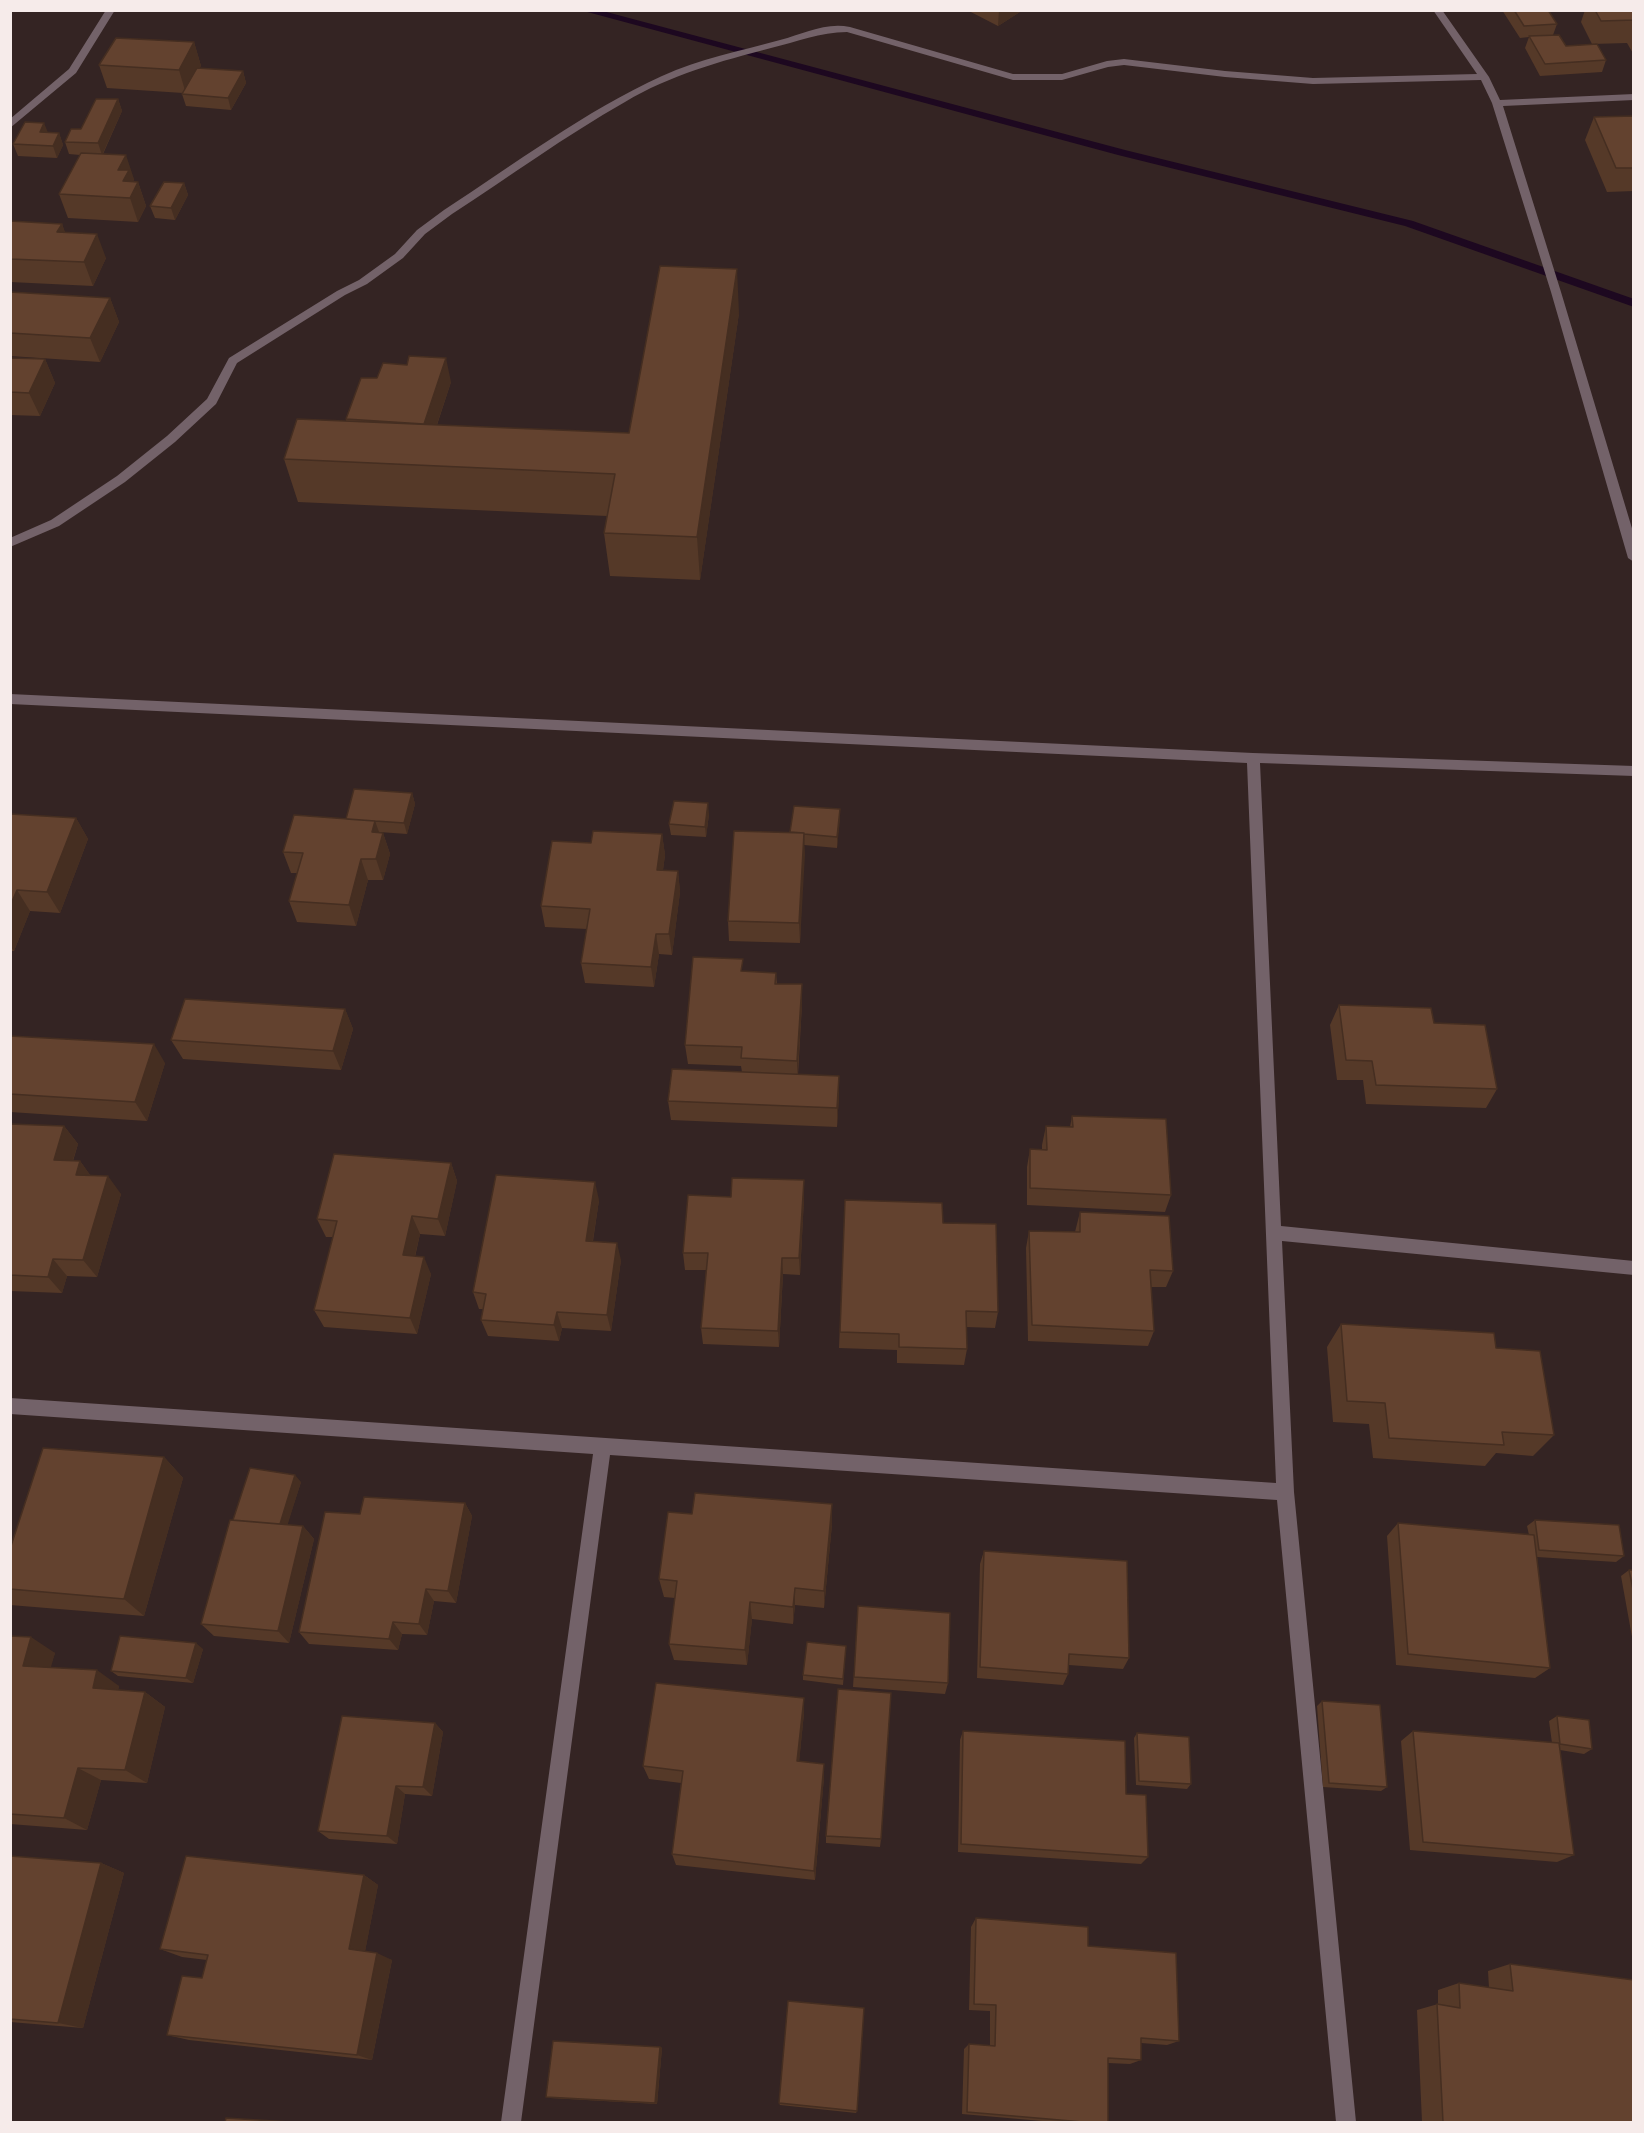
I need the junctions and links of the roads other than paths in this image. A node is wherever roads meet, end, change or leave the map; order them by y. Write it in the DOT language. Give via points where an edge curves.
graph roads {
  1 [pos="111,10"];
  2 [pos="1437,10"];
  3 [pos="1484,77"];
  4 [pos="1634,97"];
  5 [pos="1497,103"];
  6 [pos="10,125"];
  7 [pos="1630,531"];
  8 [pos="10,543"];
  9 [pos="1634,558"];
  10 [pos="10,699"];
  11 [pos="1253,758"];
  12 [pos="1634,771"];
  13 [pos="1275,1233"];
  14 [pos="1634,1268"];
  15 [pos="10,1406"];
  16 [pos="603,1446"];
  17 [pos="1285,1492"];
  18 [pos="510,2122"];
  19 [pos="1347,2122"];
  1 -- 6 [label="street" via="73,71"];
  2 -- 3 [label="street"];
  3 -- 5 [label="street"];
  3 -- 8 [label="street" via="1312,81 1124,62 1062,76 1013,77 835,28 719,59 622,99 448,212 363,282 233,362 212,401 121,479 55,523"];
  4 -- 5 [label="street"];
  5 -- 7 [label="street"];
  7 -- 9 [label="street"];
  10 -- 11 [label="street"];
  11 -- 12 [label="street"];
  11 -- 13 [label="street"];
  13 -- 14 [label="street"];
  13 -- 17 [label="street"];
  15 -- 16 [label="street"];
  16 -- 17 [label="street"];
  16 -- 18 [label="street"];
  17 -- 19 [label="street"];
}
